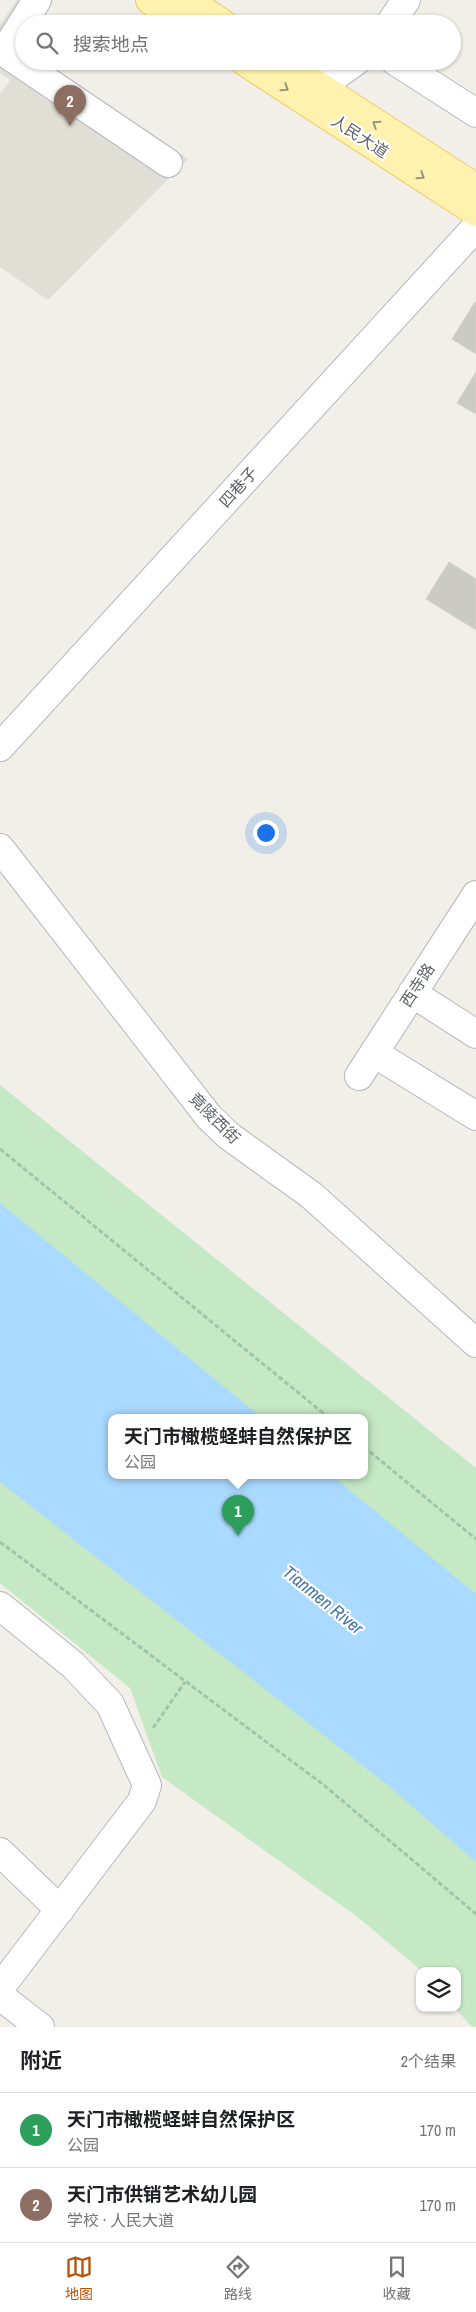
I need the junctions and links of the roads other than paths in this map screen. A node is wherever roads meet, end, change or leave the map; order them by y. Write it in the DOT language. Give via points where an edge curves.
graph roads {
  1 [pos="37,0"];
  2 [pos="150,0"];
  3 [pos="187,0"];
  4 [pos="406,0"];
  5 [pos="27,15"];
  6 [pos="172,15"];
  7 [pos="210,15"];
  8 [pos="396,15"];
  9 [pos="15,35"];
  10 [pos="15,59"];
  11 [pos="31,70"];
  12 [pos="260,70"];
  13 [pos="294,70"];
  14 [pos="344,70"];
  15 [pos="409,70"];
  16 [pos="320,87"];
  17 [pos="476,113"];
  18 [pos="168,163"];
  19 [pos="475,189"];
  20 [pos="476,227"];
  21 [pos="0,748"];
  22 [pos="0,848"];
  23 [pos="476,895"];
  24 [pos="412,993"];
  25 [pos="476,1034"];
  26 [pos="374,1053"];
  27 [pos="359,1076"];
  28 [pos="476,1116"];
  29 [pos="476,1343"];
  30 [pos="0,1606"];
  31 [pos="0,1852"];
  32 [pos="60,1910"];
  33 [pos="0,1988"];
  34 [pos="0,1996"];
  35 [pos="40,2027"];
  1 -- 5 [label="street"];
  2 -- 6 [label="main road"];
  3 -- 7 [label="main road"];
  4 -- 8 [label="street"];
  9 -- 10 [label="street" via="4,52"];
  11 -- 18 [label="street"];
  12 -- 19 [label="main road, 人民大道, one-way"];
  13 -- 16 [label="main road, 人民大道"];
  14 -- 16 [label="street"];
  15 -- 17 [label="street"];
  19 -- 16 [label="main road, 人民大道, one-way"];
  20 -- 21 [label="street, 四巷子"];
  22 -- 29 [label="street, 竟陵西街" via="209,1117 229,1136 311,1195"];
  23 -- 24 [label="street, 西寺路"];
  24 -- 25 [label="street"];
  24 -- 26 [label="street, 西寺路"];
  26 -- 27 [label="street, 西寺路"];
  26 -- 28 [label="street"];
  30 -- 32 [label="street" via="73,1665 110,1704 147,1785 142,1801"];
  31 -- 32 [label="street"];
  32 -- 33 [label="street"];
  34 -- 35 [label="street"];
}
